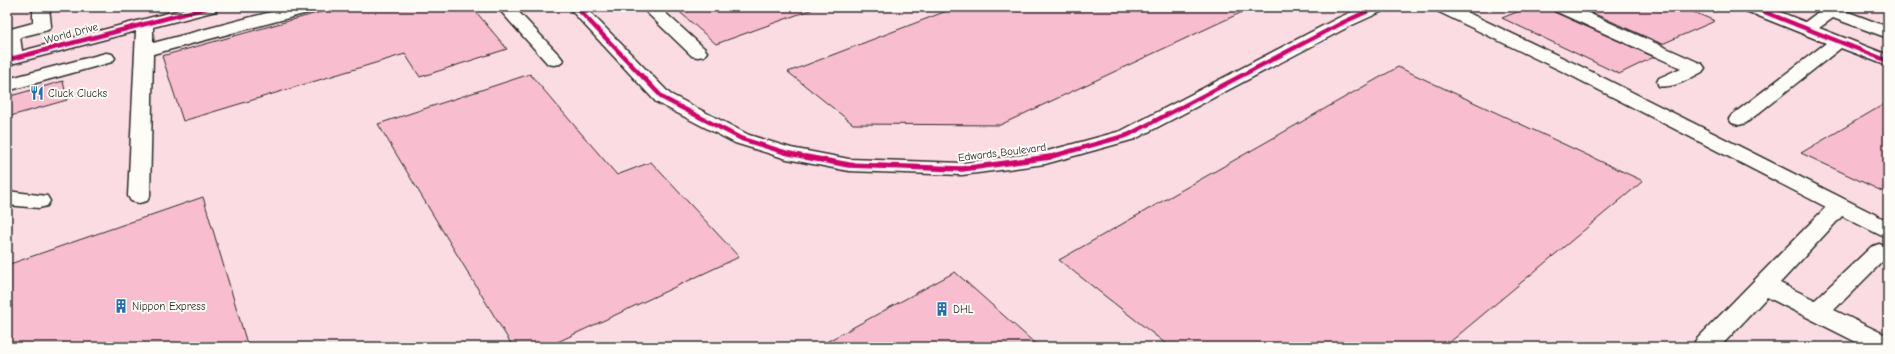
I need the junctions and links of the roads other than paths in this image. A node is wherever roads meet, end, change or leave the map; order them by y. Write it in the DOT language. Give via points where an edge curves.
graph roads {
  1 [pos="41,7"];
  2 [pos="210,7"];
  3 [pos="309,7"];
  4 [pos="505,7"];
  5 [pos="576,7"];
  6 [pos="649,7"];
  7 [pos="1378,7"];
  8 [pos="1443,7"];
  9 [pos="1560,7"];
  10 [pos="1752,7"];
  11 [pos="1834,9"];
  12 [pos="145,24"];
  13 [pos="1808,29"];
  14 [pos="1888,33"];
  15 [pos="1838,42"];
  16 [pos="144,52"];
  17 [pos="698,52"];
  18 [pos="106,58"];
  19 [pos="11,59"];
  20 [pos="554,60"];
  21 [pos="1888,61"];
  22 [pos="1666,82"];
  23 [pos="7,85"];
  24 [pos="1739,119"];
  25 [pos="139,196"];
  26 [pos="7,198"];
  27 [pos="39,201"];
  28 [pos="1840,205"];
  29 [pos="1888,230"];
  30 [pos="1888,255"];
  31 [pos="1764,285"];
  32 [pos="1817,312"];
  33 [pos="1885,341"];
  34 [pos="1705,347"];
  1 -- 19 [label="street" via="42,26 11,34"];
  2 -- 12 [label="street, World Drive"];
  3 -- 16 [label="street"];
  4 -- 20 [label="street"];
  5 -- 7 [label="street, Edwards Boulevard" via="663,98 742,140 787,153 849,165 962,169 1045,158 1128,136 1344,22"];
  6 -- 17 [label="street"];
  8 -- 28 [label="street" via="1574,70"];
  9 -- 22 [label="street" via="1696,68"];
  10 -- 13 [label="street"];
  11 -- 13 [label="street"];
  11 -- 14 [label="street"];
  12 -- 16 [label="street"];
  12 -- 19 [label="street, World Drive"];
  13 -- 15 [label="street"];
  15 -- 21 [label="street"];
  15 -- 24 [label="street"];
  16 -- 25 [label="street"];
  18 -- 23 [label="street"];
  26 -- 27 [label="street"];
  28 -- 29 [label="street"];
  28 -- 31 [label="street"];
  30 -- 32 [label="street" via="1879,252"];
  31 -- 32 [label="street"];
  31 -- 34 [label="street"];
  32 -- 33 [label="street"];
}
